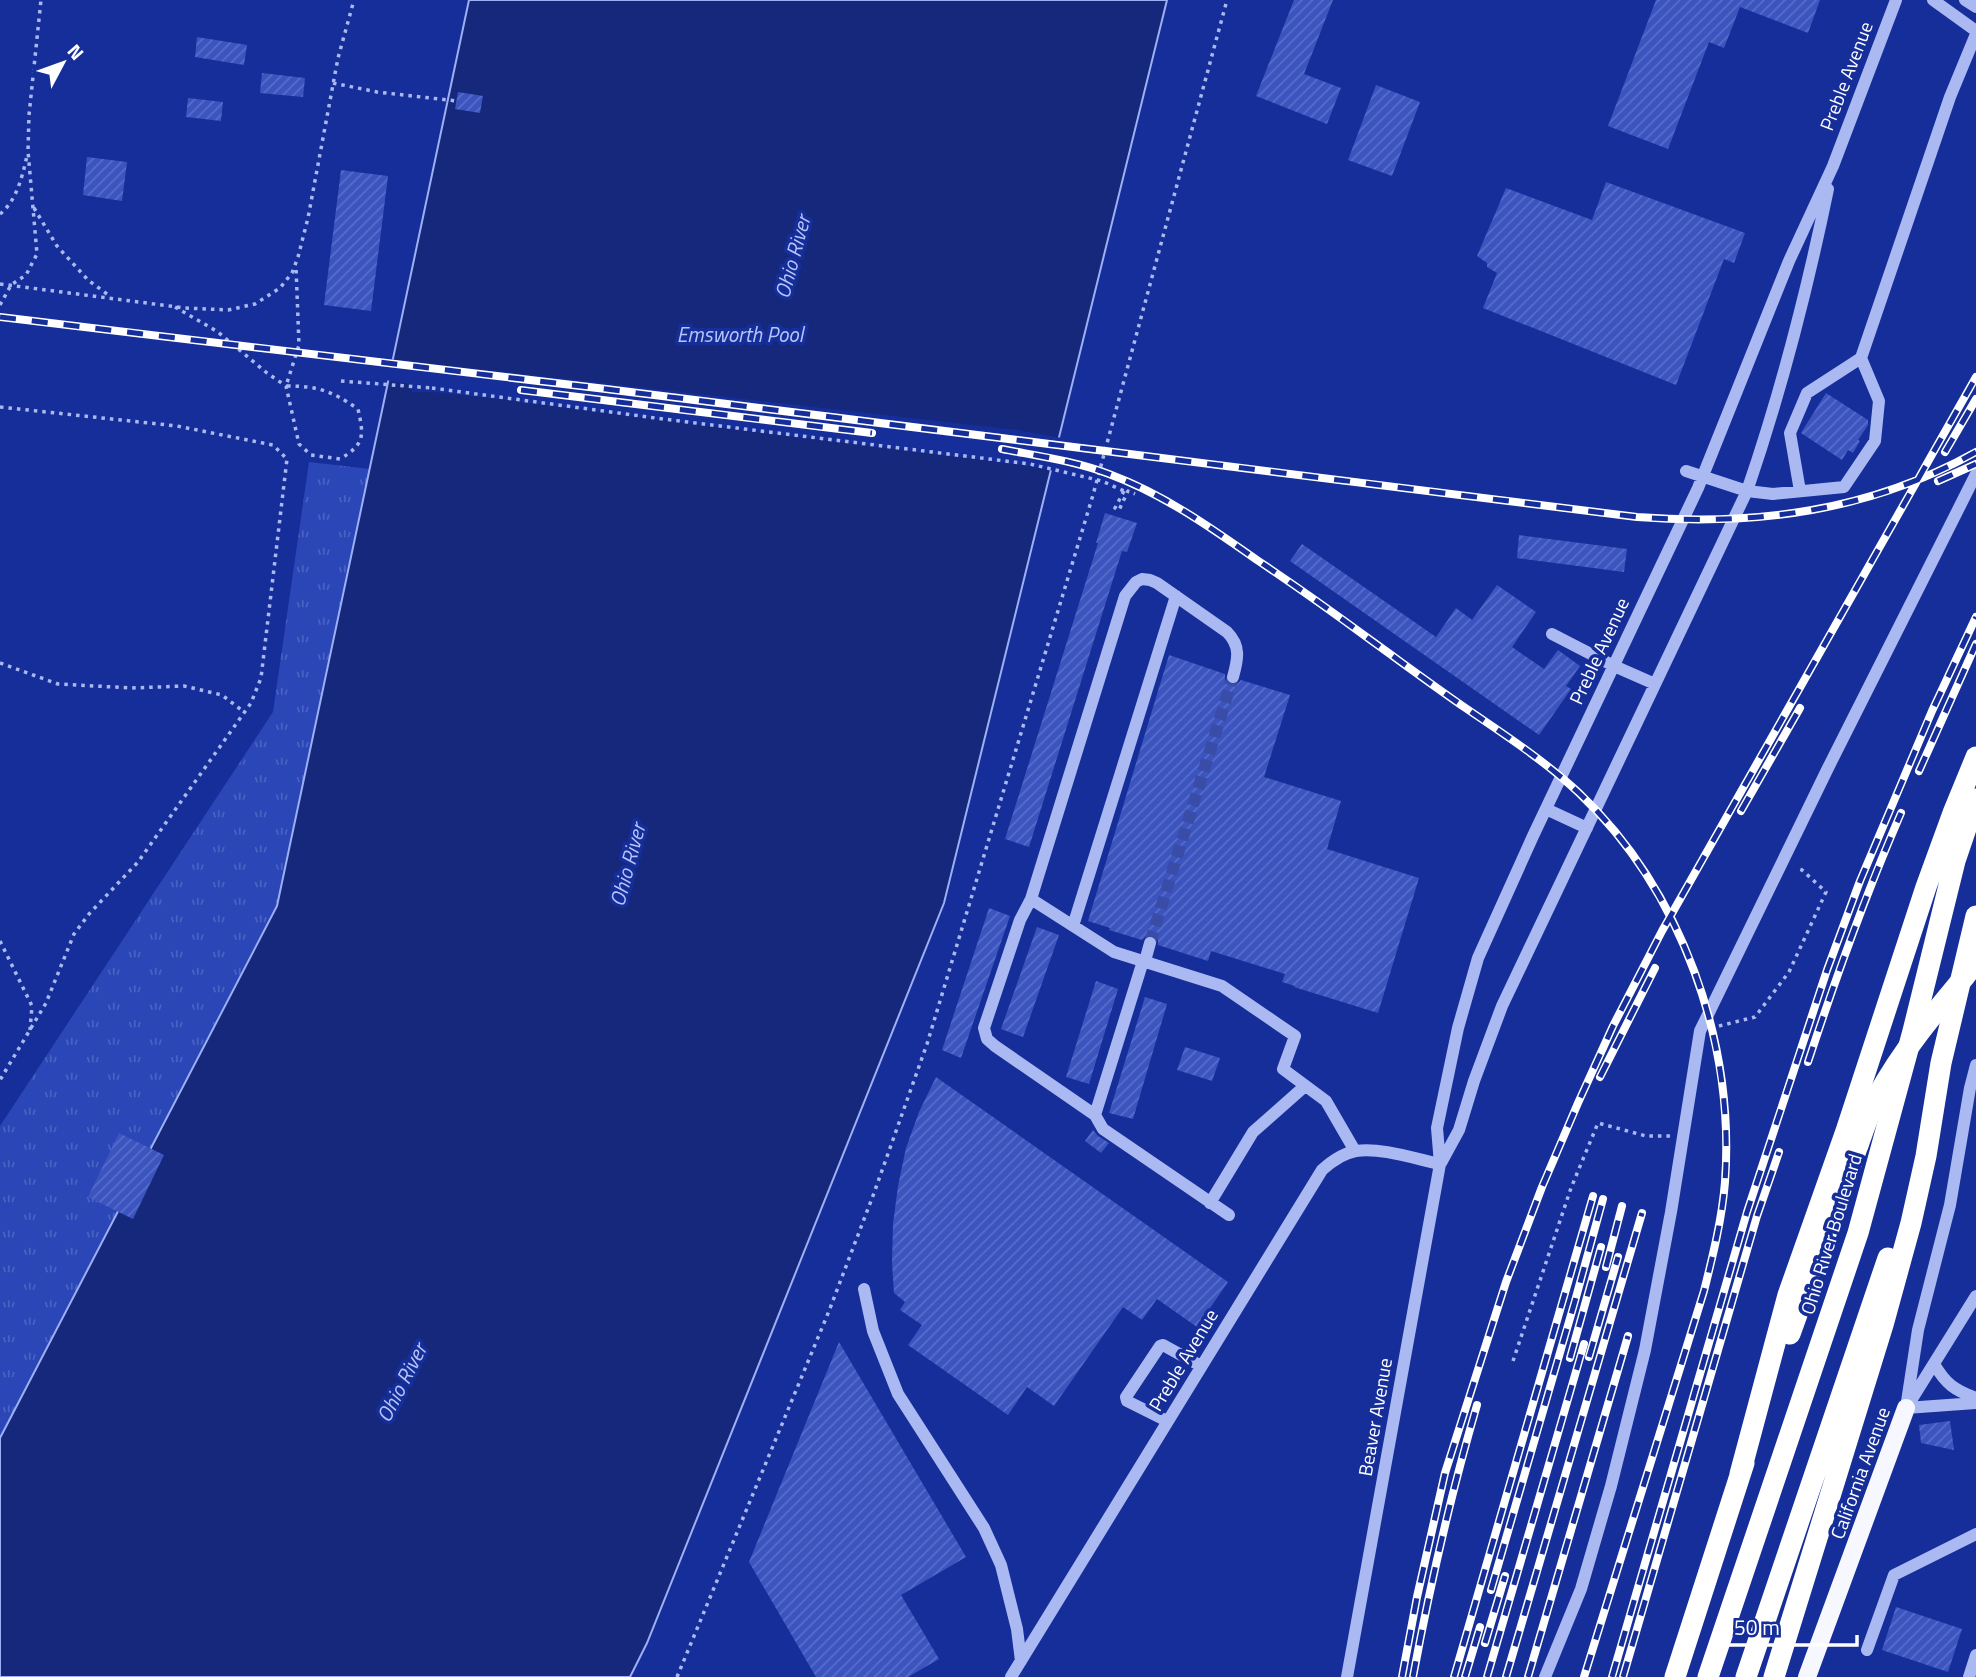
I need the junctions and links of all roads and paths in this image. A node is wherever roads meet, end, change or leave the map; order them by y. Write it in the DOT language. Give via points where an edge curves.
graph roads {
  1 [pos="41,0"];
  2 [pos="354,0"];
  3 [pos="1227,0"];
  4 [pos="1896,0"];
  5 [pos="1933,0"];
  6 [pos="1965,0"];
  7 [pos="1976,7"];
  8 [pos="1976,33"];
  9 [pos="333,83"];
  10 [pos="457,101"];
  11 [pos="28,151"];
  12 [pos="1833,166"];
  13 [pos="33,206"];
  14 [pos="0,214"];
  15 [pos="296,263"];
  16 [pos="0,284"];
  17 [pos="11,285"];
  18 [pos="113,298"];
  19 [pos="0,305"];
  20 [pos="174,306"];
  21 [pos="1861,358"];
  22 [pos="341,381"];
  23 [pos="286,386"];
  24 [pos="0,407"];
  25 [pos="1686,471"];
  26 [pos="1976,474"];
  27 [pos="1703,476"];
  28 [pos="1747,491"];
  29 [pos="1800,491"];
  30 [pos="1135,494"];
  31 [pos="1176,596"];
  32 [pos="1552,635"];
  33 [pos="0,663"];
  34 [pos="1614,666"];
  35 [pos="1233,677"];
  36 [pos="1655,684"];
  37 [pos="244,712"];
  38 [pos="1976,757"];
  39 [pos="1976,799"];
  40 [pos="1546,809"];
  41 [pos="1587,828"];
  42 [pos="1782,863"];
  43 [pos="1031,899"];
  44 [pos="1976,916"];
  45 [pos="1073,926"];
  46 [pos="0,941"];
  47 [pos="1150,943"];
  48 [pos="1144,961"];
  49 [pos="1976,962"];
  50 [pos="30,1031"];
  51 [pos="1700,1031"];
  52 [pos="1941,1063"];
  53 [pos="1976,1065"];
  54 [pos="0,1080"];
  55 [pos="1305,1086"];
  56 [pos="1094,1115"];
  57 [pos="1685,1127"];
  58 [pos="1355,1151"];
  59 [pos="1440,1164"];
  60 [pos="1210,1203"];
  61 [pos="1229,1215"];
  62 [pos="864,1289"];
  63 [pos="1976,1296"];
  64 [pos="1513,1361"];
  65 [pos="1934,1364"];
  66 [pos="1201,1366"];
  67 [pos="1976,1400"];
  68 [pos="1906,1408"];
  69 [pos="1167,1421"];
  70 [pos="1740,1474"];
  71 [pos="1976,1534"];
  72 [pos="1867,1650"];
  73 [pos="1976,1655"];
  74 [pos="1021,1661"];
  75 [pos="677,1677"];
  76 [pos="1011,1677"];
  77 [pos="1348,1677"];
  78 [pos="1545,1677"];
  79 [pos="1675,1677"];
  80 [pos="1707,1677"];
  81 [pos="1746,1677"];
  82 [pos="1774,1677"];
  83 [pos="1807,1677"];
  84 [pos="1969,1677"];
  1 -- 11 [label="path"];
  2 -- 9 [label="path"];
  3 -- 75 [label="path" via="1093,495 927,1044 830,1311"];
  4 -- 12 [label="street, Preble Avenue"];
  5 -- 8 [label="street"];
  6 -- 7 [label="street"];
  8 -- 21 [label="street"];
  9 -- 10 [label="path"];
  9 -- 15 [label="path"];
  11 -- 13 [label="path"];
  11 -- 14 [label="path" via="20,185"];
  12 -- 27 [label="street, Preble Avenue" via="1789,261"];
  12 -- 28 [label="street, Preble Avenue" via="1787,362"];
  13 -- 17 [label="path" via="37,254 26,275"];
  13 -- 18 [label="path" via="57,246 88,280"];
  15 -- 20 [label="path" via="280,288 255,304 228,310"];
  15 -- 23 [label="path" via="299,345"];
  16 -- 17 [label="path"];
  17 -- 18 [label="path"];
  17 -- 19 [label="path"];
  18 -- 20 [label="path"];
  20 -- 23 [label="path" via="218,332"];
  21 -- 29 [label="street" via="1807,393 1790,433"];
  21 -- 29 [label="street" via="1879,401 1875,441 1844,487"];
  22 -- 30 [label="path, bridge" via="432,388 1030,464 1102,481 1124,491 1115,508 1119,510 1127,492"];
  23 -- 23 [label="path" via="299,443 311,456 340,459 359,446 363,431 358,410 335,394"];
  24 -- 37 [label="path" via="177,426 274,445 287,459 261,678"];
  25 -- 27 [label="street"];
  26 -- 42 [label="street"];
  27 -- 28 [label="street"];
  27 -- 34 [label="street, Preble Avenue"];
  28 -- 29 [label="street"];
  28 -- 36 [label="street, Preble Avenue"];
  31 -- 35 [label="street" via="1232,637 1238,656"];
  31 -- 43 [label="street" via="1142,579 1125,596"];
  31 -- 45 [label="street"];
  32 -- 34 [label="street"];
  33 -- 37 [label="path" via="58,684 184,686 222,695"];
  34 -- 36 [label="street"];
  34 -- 40 [label="street, Preble Avenue"];
  36 -- 41 [label="street, Preble Avenue"];
  37 -- 50 [label="path" via="138,862 74,934"];
  38 -- 70 [label="highway" via="1926,887 1788,1295"];
  39 -- 80 [label="highway, Ohio River Boulevard" via="1955,861 1858,1233"];
  40 -- 41 [label="street"];
  40 -- 59 [label="street, Preble Avenue" via="1478,958 1437,1128"];
  41 -- 59 [label="street, Preble Avenue" via="1502,1006 1460,1130"];
  42 -- 51 [label="street"];
  42 -- 51 [label="path" via="1802,870 1826,892 1788,972 1755,1017"];
  43 -- 45 [label="street"];
  43 -- 56 [label="street" via="984,1034"];
  44 -- 52 [label="highway"];
  45 -- 48 [label="street" via="1114,952"];
  46 -- 50 [label="path" via="32,1006"];
  47 -- 48 [label="street"];
  48 -- 55 [label="street" via="1222,986 1295,1036 1283,1069"];
  48 -- 56 [label="street"];
  49 -- 70 [label="highway, bridge" via="1930,1017 1877,1098"];
  50 -- 54 [label="path"];
  51 -- 57 [label="street"];
  52 -- 81 [label="highway" via="1891,1250"];
  52 -- 82 [label="highway" via="1926,1156 1884,1325"];
  53 -- 68 [label="street" via="1950,1205 1918,1330"];
  55 -- 58 [label="street" via="1325,1101"];
  55 -- 60 [label="street" via="1253,1132"];
  56 -- 60 [label="street" via="1103,1129"];
  57 -- 64 [label="path" via="1669,1137 1646,1136 1598,1123 1571,1188"];
  57 -- 78 [label="street" via="1645,1350 1618,1461 1581,1589"];
  58 -- 59 [label="street"];
  58 -- 66 [label="street, Preble Avenue" via="1322,1170"];
  59 -- 77 [label="street, Beaver Avenue"];
  60 -- 61 [label="street"];
  62 -- 74 [label="street" via="873,1331 898,1394 984,1528 1001,1565"];
  63 -- 65 [label="street, California Avenue"];
  65 -- 67 [label="street" via="1951,1387"];
  65 -- 68 [label="street, California Avenue"];
  66 -- 69 [label="street, Preble Avenue"];
  66 -- 69 [label="street" via="1160,1346 1126,1397"];
  67 -- 68 [label="street"];
  68 -- 83 [label="main road, California Avenue"];
  69 -- 74 [label="street, Preble Avenue"];
  70 -- 79 [label="highway"];
  71 -- 72 [label="street" via="1894,1575"];
  73 -- 84 [label="street"];
  74 -- 76 [label="street, Preble Avenue"];
}
